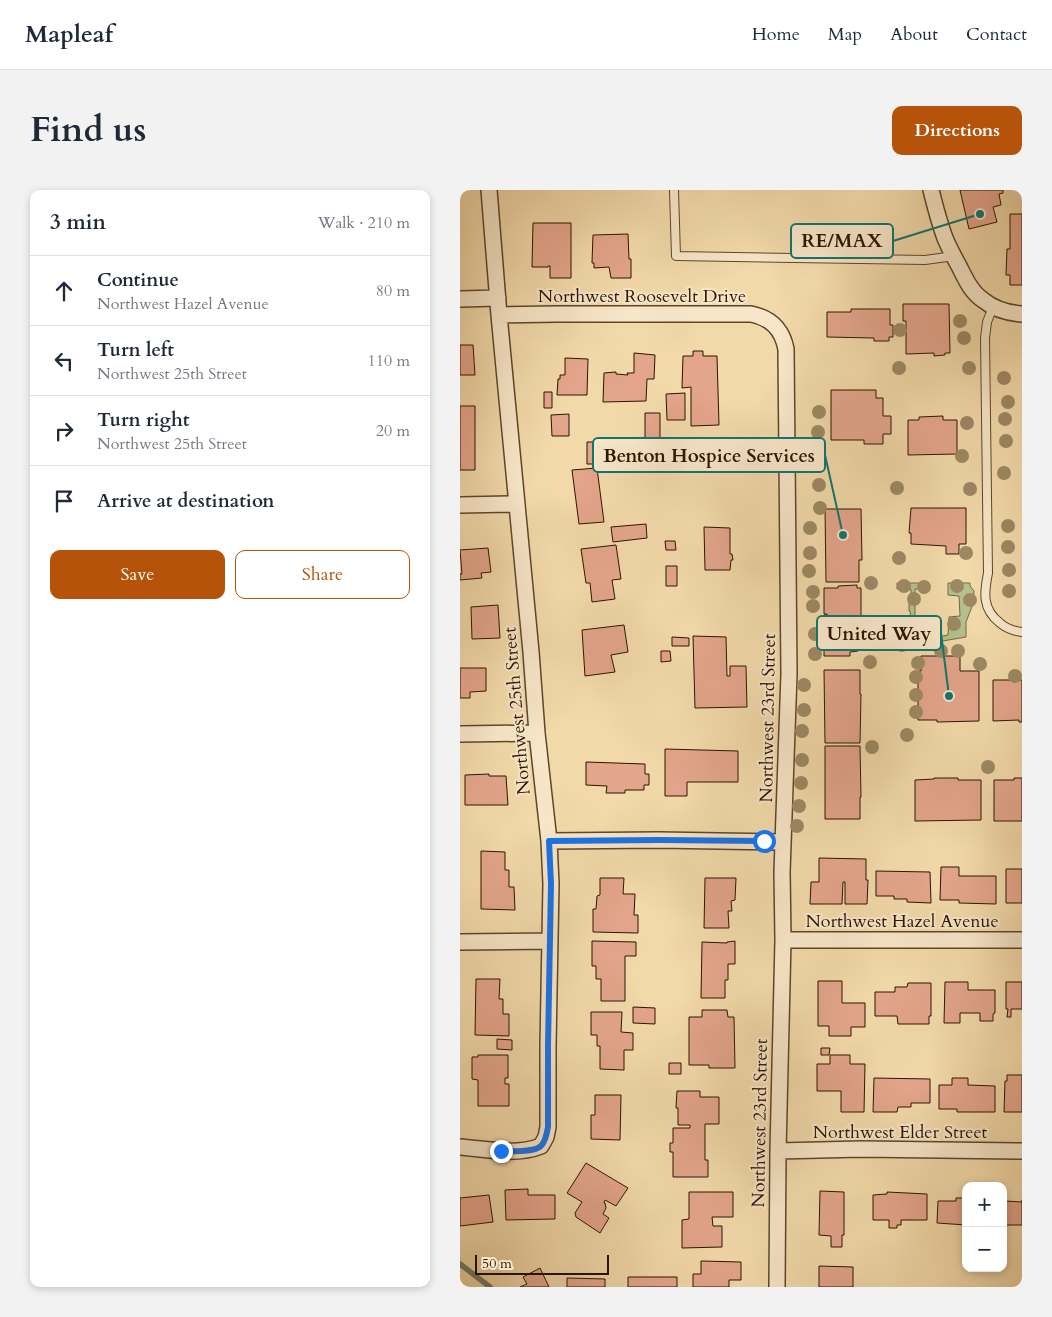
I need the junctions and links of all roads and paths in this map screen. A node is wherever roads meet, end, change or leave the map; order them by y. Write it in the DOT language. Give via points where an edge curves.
graph roads {
  1 [pos="489,190"];
  2 [pos="674,190"];
  3 [pos="931,190"];
  4 [pos="954,256"];
  5 [pos="498,298"];
  6 [pos="460,299"];
  7 [pos="993,307"];
  8 [pos="1022,314"];
  9 [pos="499,315"];
  10 [pos="780,331"];
  11 [pos="517,504"];
  12 [pos="460,505"];
  13 [pos="1022,632"];
  14 [pos="537,733"];
  15 [pos="460,734"];
  16 [pos="549,841"];
  17 [pos="784,842"];
  18 [pos="783,940"];
  19 [pos="1022,940"];
  20 [pos="550,941"];
  21 [pos="460,942"];
  22 [pos="460,1147"];
  23 [pos="778,1151"];
  24 [pos="1022,1151"];
  25 [pos="777,1287"];
  1 -- 5 [label="street, Northwest 25th Street"];
  2 -- 4 [label="lane" via="676,256 925,260"];
  3 -- 4 [label="street" via="937,216"];
  4 -- 7 [label="street" via="974,291"];
  5 -- 6 [label="street"];
  5 -- 9 [label="street, Northwest 25th Street"];
  7 -- 8 [label="street"];
  7 -- 13 [label="lane" via="985,338 988,573 984,591 994,619 1006,628"];
  9 -- 10 [label="street, Northwest Roosevelt Drive" via="752,314 770,320"];
  9 -- 11 [label="street, Northwest 25th Street"];
  10 -- 17 [label="street, Northwest 23rd Street" via="786,349 789,674"];
  11 -- 12 [label="street"];
  11 -- 14 [label="street, Northwest 25th Street"];
  14 -- 15 [label="street"];
  14 -- 16 [label="street, Northwest 25th Street"];
  16 -- 17 [label="street"];
  16 -- 20 [label="street, Northwest 25th Street"];
  17 -- 18 [label="street, Northwest 23rd Street"];
  18 -- 19 [label="street, Northwest Hazel Avenue"];
  18 -- 23 [label="street, Northwest 23rd Street"];
  20 -- 21 [label="street"];
  20 -- 22 [label="street, Northwest 25th Street" via="546,1137 541,1146 531,1150"];
  23 -- 24 [label="street, Northwest Elder Street"];
  23 -- 25 [label="street, Northwest 23rd Street"];
}
